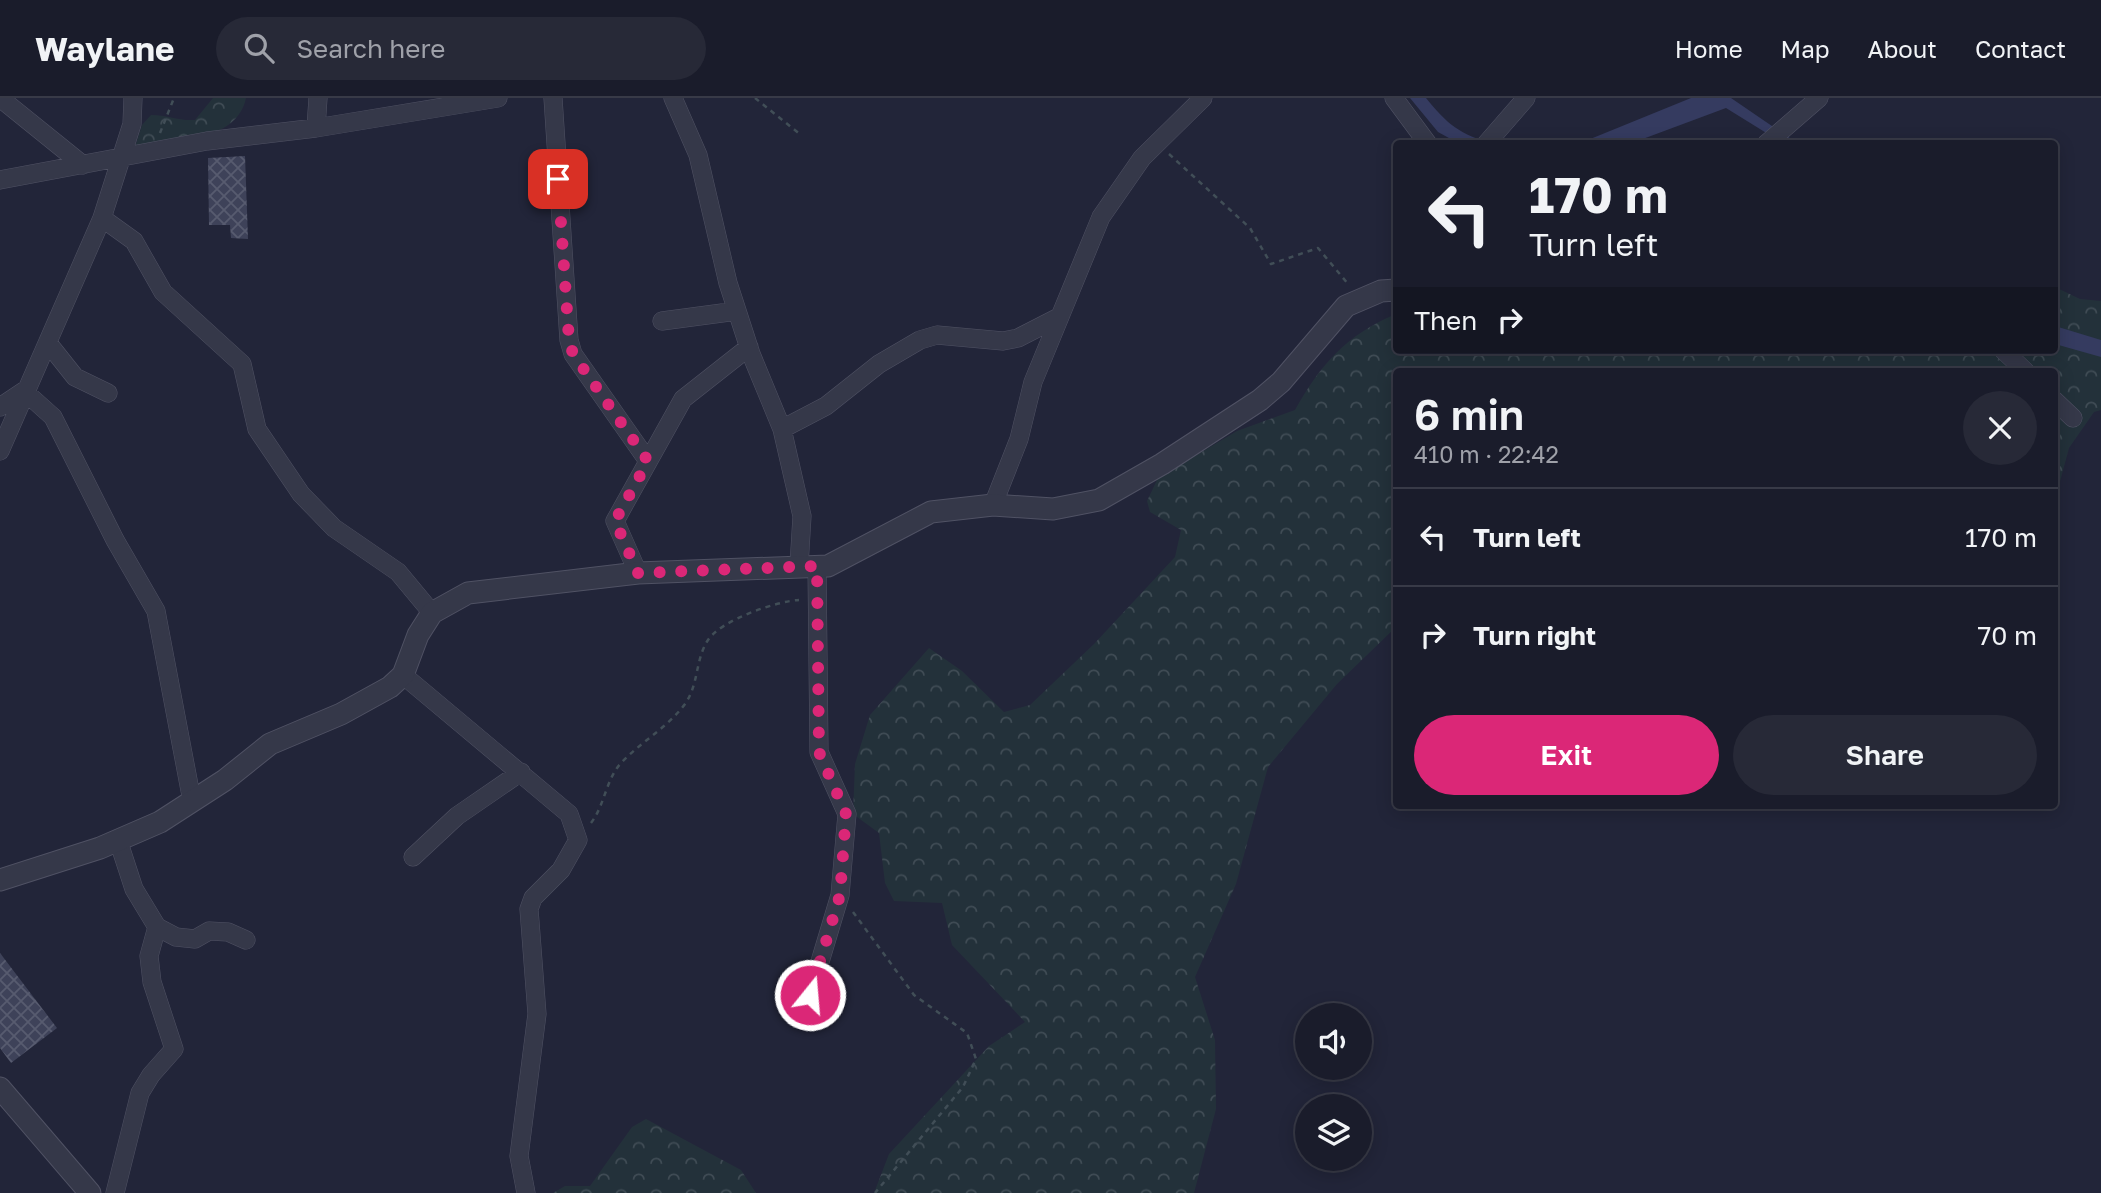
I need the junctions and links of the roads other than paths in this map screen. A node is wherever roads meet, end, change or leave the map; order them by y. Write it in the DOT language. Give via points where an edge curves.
graph roads {
  1 [pos="0,98"];
  2 [pos="133,98"];
  3 [pos="318,98"];
  4 [pos="498,98"];
  5 [pos="553,98"];
  6 [pos="673,98"];
  7 [pos="1394,98"];
  8 [pos="1819,98"];
  9 [pos="1524,99"];
  10 [pos="1195,100"];
  11 [pos="316,128"];
  12 [pos="1491,137"];
  13 [pos="1425,140"];
  14 [pos="1771,140"];
  15 [pos="122,158"];
  16 [pos="83,165"];
  17 [pos="0,180"];
  18 [pos="102,218"];
  19 [pos="1393,291"];
  20 [pos="737,311"];
  21 [pos="1059,317"];
  22 [pos="662,321"];
  23 [pos="48,343"];
  24 [pos="749,347"];
  25 [pos="2007,354"];
  26 [pos="2022,368"];
  27 [pos="24,391"];
  28 [pos="108,393"];
  29 [pos="2058,404"];
  30 [pos="0,407"];
  31 [pos="2073,418"];
  32 [pos="782,429"];
  33 [pos="0,452"];
  34 [pos="648,461"];
  35 [pos="993,505"];
  36 [pos="808,566"];
  37 [pos="638,573"];
  38 [pos="432,613"];
  39 [pos="403,675"];
  40 [pos="522,772"];
  41 [pos="192,801"];
  42 [pos="118,840"];
  43 [pos="413,857"];
  44 [pos="0,880"];
  45 [pos="157,927"];
  46 [pos="246,940"];
  47 [pos="810,995"];
  48 [pos="0,1088"];
  49 [pos="90,1193"];
  50 [pos="115,1193"];
  51 [pos="526,1193"];
  1 -- 16 [label="street"];
  2 -- 15 [label="street" via="132,124"];
  3 -- 11 [label="street"];
  4 -- 11 [label="street"];
  5 -- 34 [label="street" via="569,340 573,354"];
  6 -- 20 [label="street" via="698,155 714,234"];
  7 -- 13 [label="street"];
  8 -- 14 [label="street"];
  9 -- 12 [label="street"];
  10 -- 21 [label="street" via="1142,158 1101,217"];
  11 -- 15 [label="street" via="207,141"];
  15 -- 16 [label="street"];
  15 -- 18 [label="street"];
  16 -- 17 [label="street"];
  18 -- 23 [label="street"];
  18 -- 38 [label="street" via="134,241 163,292 242,364 257,429 300,494 334,528 398,572"];
  19 -- 35 [label="street" via="1346,306 1260,400 1099,500 1053,509"];
  20 -- 22 [label="street"];
  20 -- 24 [label="street"];
  21 -- 32 [label="street" via="1010,339 937,335 920,340 826,406"];
  21 -- 35 [label="street"];
  23 -- 27 [label="street"];
  23 -- 28 [label="street" via="75,377"];
  24 -- 32 [label="street"];
  24 -- 34 [label="street" via="683,399"];
  25 -- 26 [label="street"];
  27 -- 30 [label="street"];
  27 -- 33 [label="street"];
  27 -- 41 [label="street" via="53,417 156,611"];
  29 -- 31 [label="street"];
  32 -- 36 [label="street"];
  34 -- 37 [label="street" via="615,521"];
  35 -- 36 [label="street" via="932,512 828,566"];
  36 -- 37 [label="street"];
  36 -- 47 [label="street" via="818,599 819,752 846,814 840,895"];
  37 -- 38 [label="street" via="468,593"];
  38 -- 39 [label="street"];
  39 -- 40 [label="street"];
  39 -- 41 [label="street" via="341,714 270,744"];
  40 -- 43 [label="street" via="457,816"];
  40 -- 51 [label="street" via="569,814 578,839 561,870 533,898 529,909 537,1014 519,1156"];
  41 -- 42 [label="street" via="160,822"];
  42 -- 44 [label="street"];
  42 -- 45 [label="street" via="134,889"];
  45 -- 46 [label="street" via="176,937 195,939 209,931 228,932"];
  45 -- 50 [label="street" via="149,956 152,982 174,1049 140,1093"];
  48 -- 49 [label="street"];
}
